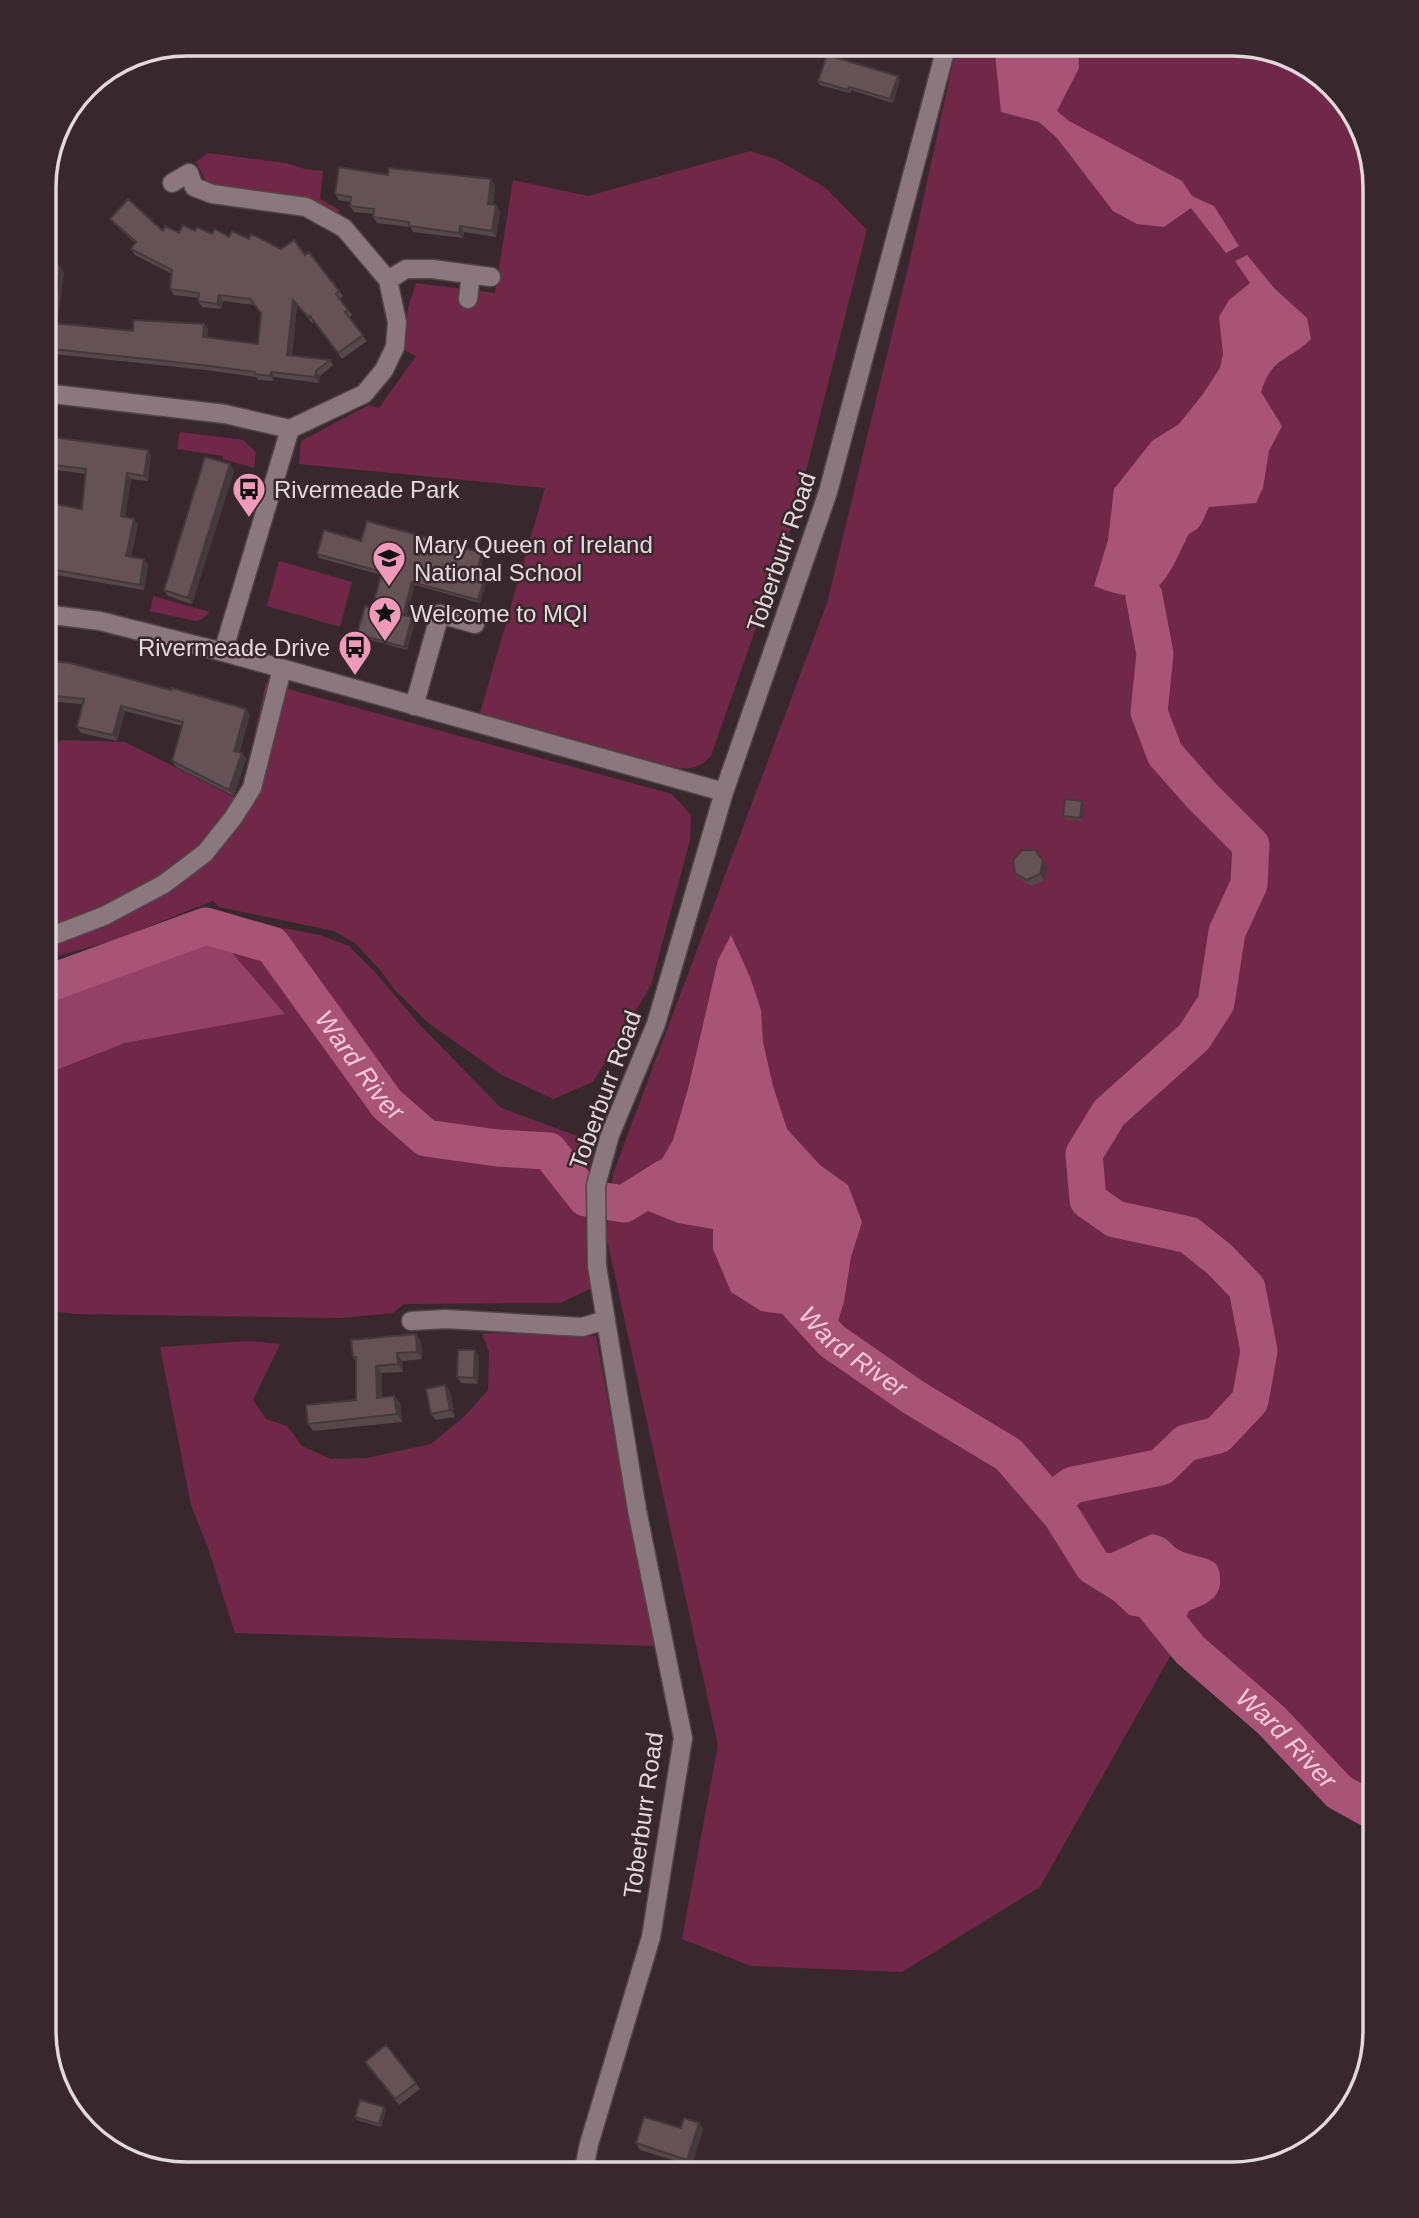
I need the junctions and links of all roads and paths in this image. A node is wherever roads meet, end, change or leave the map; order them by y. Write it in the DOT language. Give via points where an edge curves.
graph roads {
  1 [pos="945,56"];
  2 [pos="172,183"];
  3 [pos="471,274"];
  4 [pos="491,277"];
  5 [pos="388,280"];
  6 [pos="468,299"];
  7 [pos="56,394"];
  8 [pos="290,429"];
  9 [pos="56,616"];
  10 [pos="475,624"];
  11 [pos="223,652"];
  12 [pos="282,669"];
  13 [pos="414,706"];
  14 [pos="724,792"];
  15 [pos="56,934"];
  16 [pos="606,1320"];
  17 [pos="411,1321"];
  18 [pos="585,2162"];
  1 -- 14 [label="street, Toberburr Road" via="828,492"];
  2 -- 5 [label="street" via="189,173 194,187 212,194 306,207 344,228"];
  3 -- 4 [label="street"];
  3 -- 5 [label="street" via="406,269"];
  3 -- 6 [label="street"];
  5 -- 8 [label="street" via="397,322 395,347 384,370 364,394"];
  7 -- 8 [label="street" via="225,414"];
  8 -- 11 [label="street"];
  9 -- 11 [label="street" via="100,621"];
  10 -- 13 [label="street" via="440,614"];
  11 -- 12 [label="street"];
  12 -- 13 [label="street"];
  12 -- 15 [label="street" via="252,788 205,853 164,884 104,916"];
  13 -- 14 [label="street"];
  14 -- 16 [label="street, Toberburr Road" via="656,1024 610,1135 596,1185 596,1245"];
  16 -- 17 [label="street" via="582,1327"];
  16 -- 18 [label="street, Toberburr Road" via="637,1510 683,1738 651,1937"];
}
